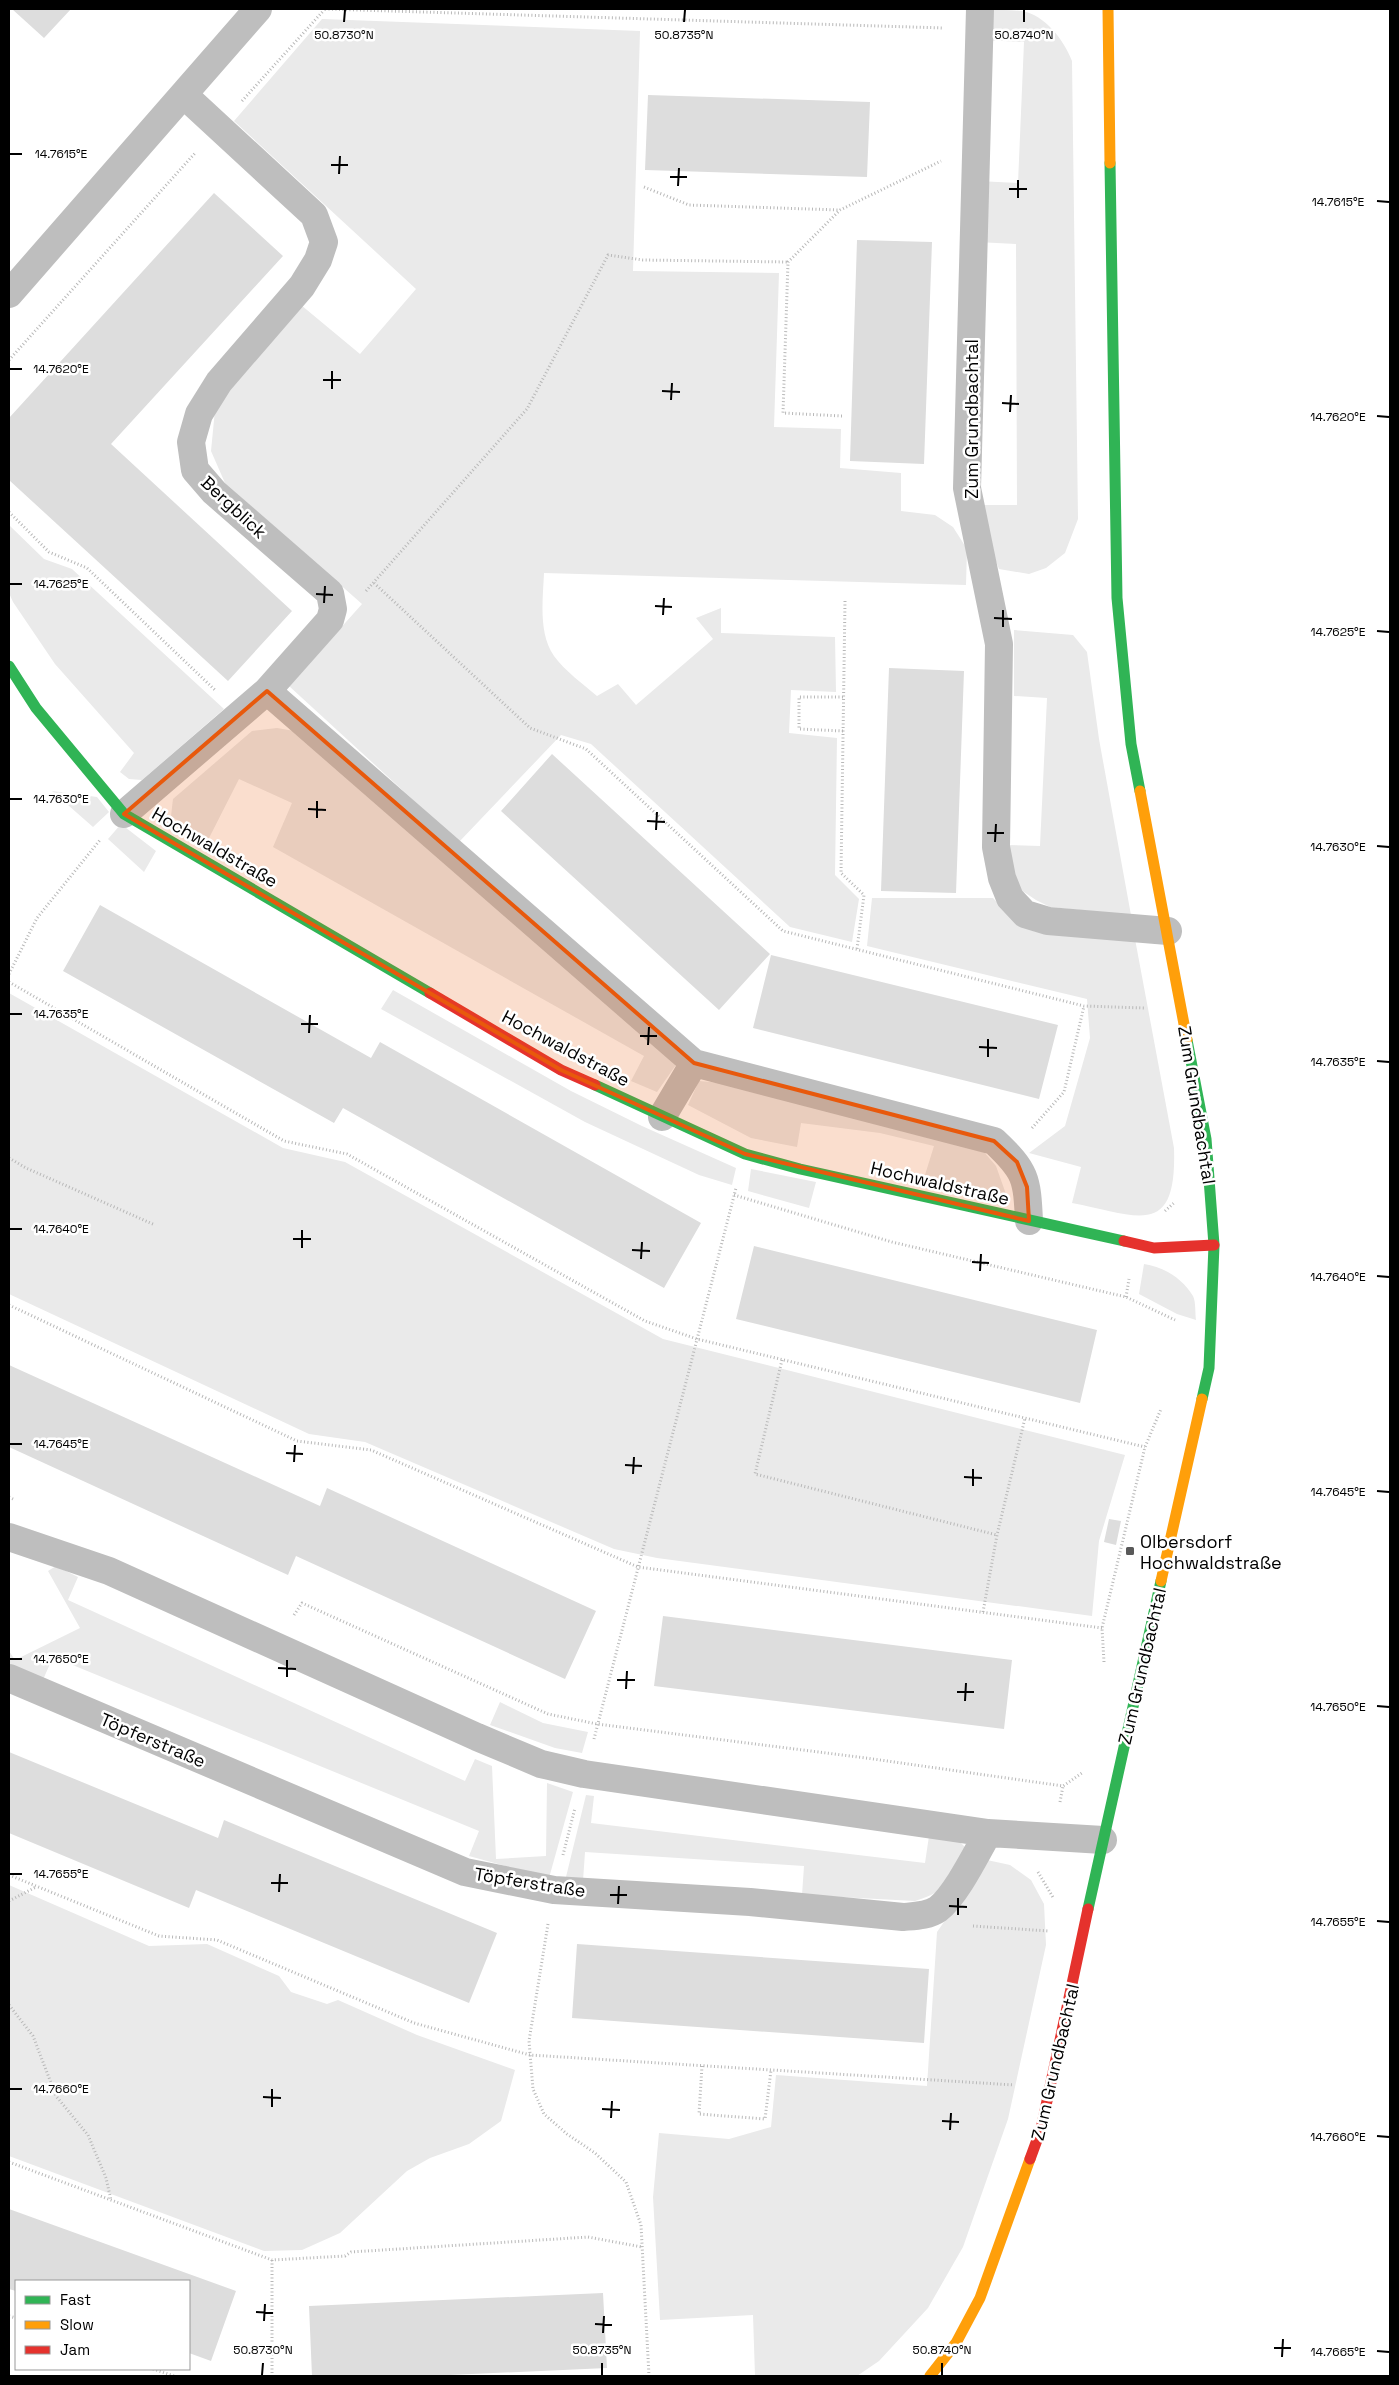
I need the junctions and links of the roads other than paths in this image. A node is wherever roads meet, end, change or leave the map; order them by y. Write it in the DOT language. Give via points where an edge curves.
graph roads {
  1 [pos="258,9"];
  2 [pos="1108,9"];
  3 [pos="980,19"];
  4 [pos="184,95"];
  5 [pos="9,294"];
  6 [pos="9,666"];
  7 [pos="267,691"];
  8 [pos="124,814"];
  9 [pos="1168,931"];
  10 [pos="694,1063"];
  11 [pos="662,1117"];
  12 [pos="1029,1221"];
  13 [pos="1214,1245"];
  14 [pos="9,1537"];
  15 [pos="9,1678"];
  16 [pos="988,1833"];
  17 [pos="1103,1840"];
  18 [pos="930,2376"];
  1 -- 4 [label="street"];
  2 -- 9 [label="street, Zum Grundbachtal" via="1117,598 1131,744"];
  3 -- 9 [label="street, Zum Grundbachtal" via="967,488 999,644 996,847 1002,878 1010,898 1025,914 1048,921"];
  4 -- 5 [label="street"];
  4 -- 7 [label="street, Bergblick" via="314,215 324,242 318,260 302,286 219,382 199,414 191,442 196,470 214,492 330,593 333,609 330,620"];
  6 -- 8 [label="street, Hochwaldstraße" via="36,708"];
  7 -- 8 [label="street, Bergblick"];
  7 -- 10 [label="street"];
  8 -- 11 [label="street, Hochwaldstraße" via="561,1070"];
  9 -- 13 [label="street, Zum Grundbachtal" via="1206,1139"];
  10 -- 11 [label="street"];
  10 -- 12 [label="street" via="994,1141 1017,1162 1027,1187"];
  11 -- 12 [label="street, Hochwaldstraße" via="745,1154"];
  12 -- 13 [label="street, Hochwaldstraße" via="1154,1248"];
  13 -- 17 [label="street, Zum Grundbachtal" via="1209,1368"];
  14 -- 16 [label="street" via="110,1571 541,1764 584,1774"];
  15 -- 16 [label="street, Töpferstraße" via="465,1872 544,1889 750,1902 903,1917 922,1915 938,1909 955,1888"];
  16 -- 17 [label="street"];
  17 -- 18 [label="street, Zum Grundbachtal" via="1041,2129 980,2298 956,2343"];
}
